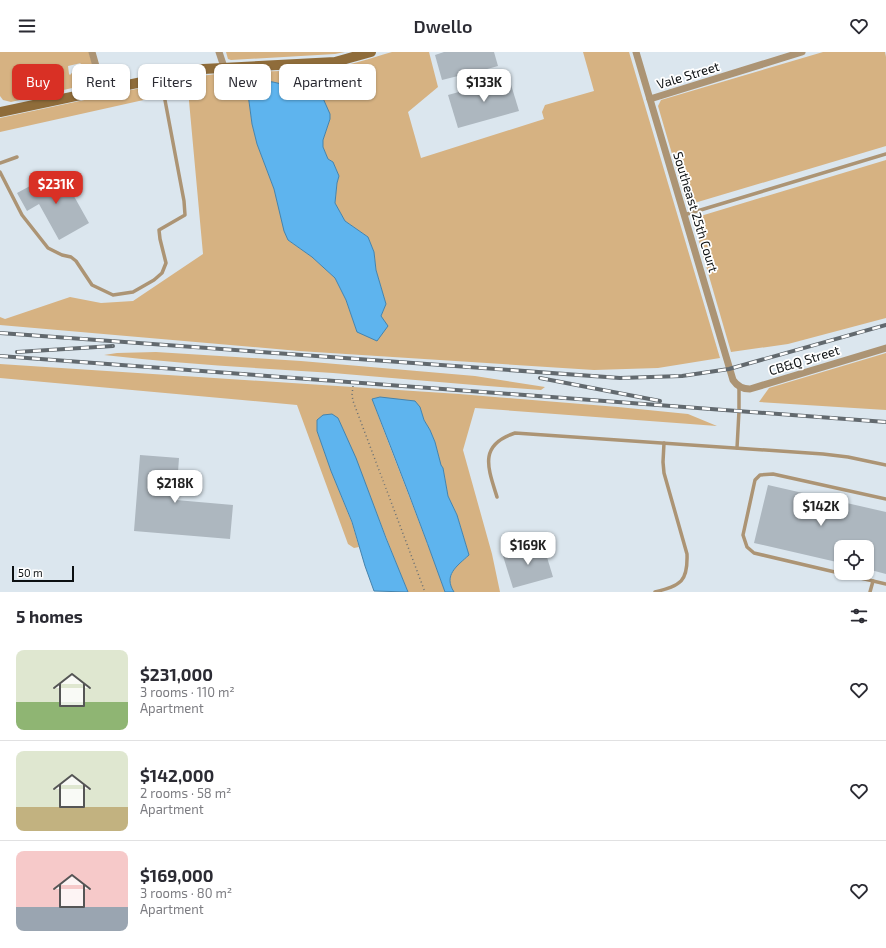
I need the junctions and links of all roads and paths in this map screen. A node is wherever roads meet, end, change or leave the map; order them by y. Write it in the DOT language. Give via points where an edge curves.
graph roads {
  1 [pos="92,52"];
  2 [pos="219,52"];
  3 [pos="371,52"];
  4 [pos="636,52"];
  5 [pos="802,52"];
  6 [pos="95,64"];
  7 [pos="223,64"];
  8 [pos="271,65"];
  9 [pos="72,97"];
  10 [pos="650,99"];
  11 [pos="165,100"];
  12 [pos="0,112"];
  13 [pos="886,154"];
  14 [pos="17,157"];
  15 [pos="0,163"];
  16 [pos="0,172"];
  17 [pos="684,214"];
  18 [pos="886,348"];
  19 [pos="353,386"];
  20 [pos="739,387"];
  21 [pos="664,443"];
  22 [pos="736,448"];
  23 [pos="886,465"];
  24 [pos="497,497"];
  25 [pos="886,500"];
  26 [pos="873,581"];
  27 [pos="886,584"];
  28 [pos="425,592"];
  29 [pos="655,592"];
  30 [pos="870,592"];
  1 -- 6 [label="street"];
  2 -- 7 [label="street"];
  3 -- 8 [label="main road" via="335,62"];
  4 -- 10 [label="street, Southeast 25th Court"];
  5 -- 10 [label="street, Vale Street"];
  9 -- 12 [label="main road"];
  10 -- 17 [label="street, Southeast 25th Court"];
  11 -- 16 [label="lane" via="185,215 159,230 166,263 162,273 133,292 114,295 92,285 76,261 48,248 22,215"];
  13 -- 17 [label="lane"];
  14 -- 15 [label="lane"];
  17 -- 20 [label="street, Southeast 25th Court" via="733,380"];
  18 -- 20 [label="street, CB&Q Street" via="750,389"];
  19 -- 28 [label="path" via="354,401"];
  20 -- 22 [label="lane"];
  21 -- 22 [label="lane"];
  21 -- 24 [label="lane" via="515,433 504,436 491,450 488,461"];
  21 -- 29 [label="lane" via="664,473 687,554 687,566 686,576 679,583"];
  22 -- 23 [label="lane" via="848,457"];
  25 -- 26 [label="lane" via="773,474 760,475 755,480 743,535 747,547 754,554"];
  26 -- 27 [label="lane"];
  26 -- 30 [label="lane"];
}
